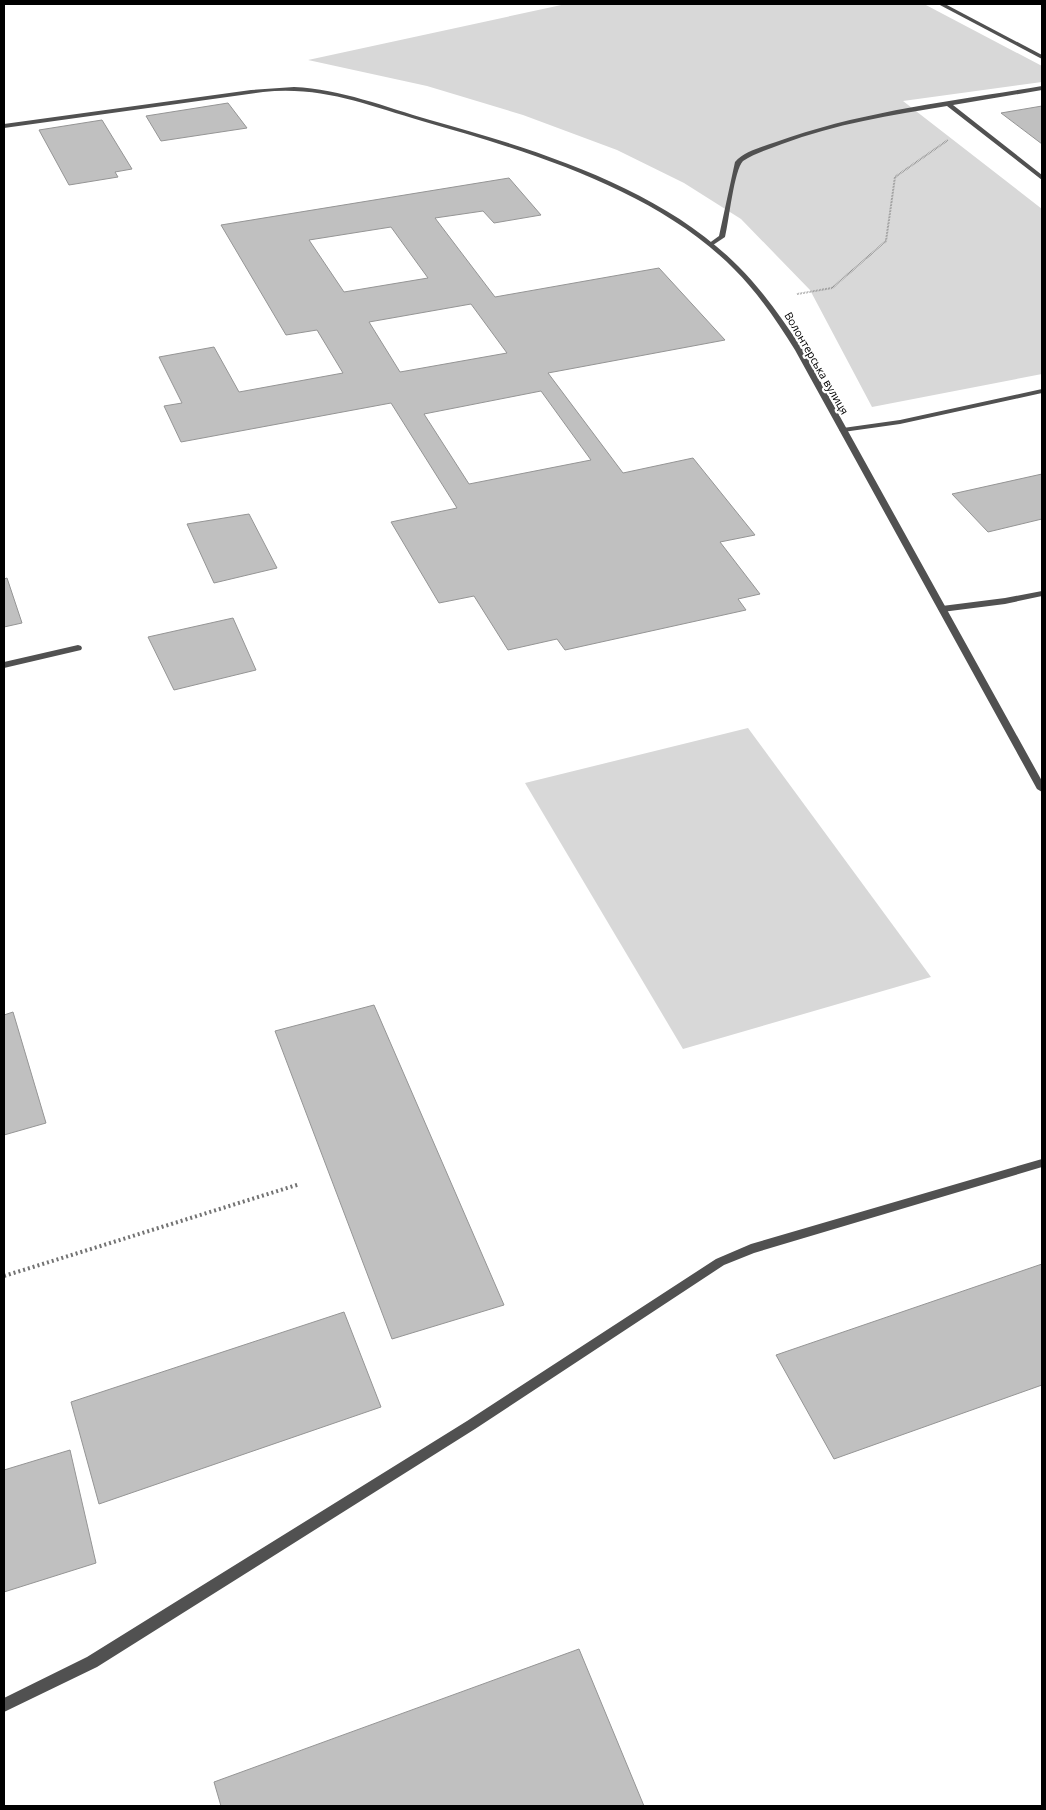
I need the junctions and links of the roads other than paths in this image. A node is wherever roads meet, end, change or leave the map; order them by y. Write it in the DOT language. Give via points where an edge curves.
graph roads {
  1 [pos="941,4"];
  2 [pos="1042,57"];
  3 [pos="1042,88"];
  4 [pos="948,104"];
  5 [pos="4,126"];
  6 [pos="1042,178"];
  7 [pos="710,244"];
  8 [pos="1042,391"];
  9 [pos="843,430"];
  10 [pos="1042,594"];
  11 [pos="942,609"];
  12 [pos="78,648"];
  13 [pos="4,666"];
  14 [pos="1042,789"];
  15 [pos="1042,1163"];
  16 [pos="4,1705"];
  1 -- 2 [label="street"];
  3 -- 4 [label="street"];
  4 -- 6 [label="street"];
  4 -- 7 [label="street" via="828,127 782,141 744,158 736,163 734,169 722,237"];
  5 -- 7 [label="street, Волонтерська вулиця" via="284,89 318,91 557,160 640,199"];
  7 -- 9 [label="street, Волонтерська вулиця" via="744,275 764,300 799,350"];
  8 -- 9 [label="street" via="900,422"];
  9 -- 11 [label="street, Волонтерська вулиця"];
  10 -- 11 [label="street"];
  11 -- 14 [label="street, Волонтерська вулиця"];
  12 -- 13 [label="street"];
  15 -- 16 [label="street" via="751,1249 720,1262 479,1420 92,1662"];
}
